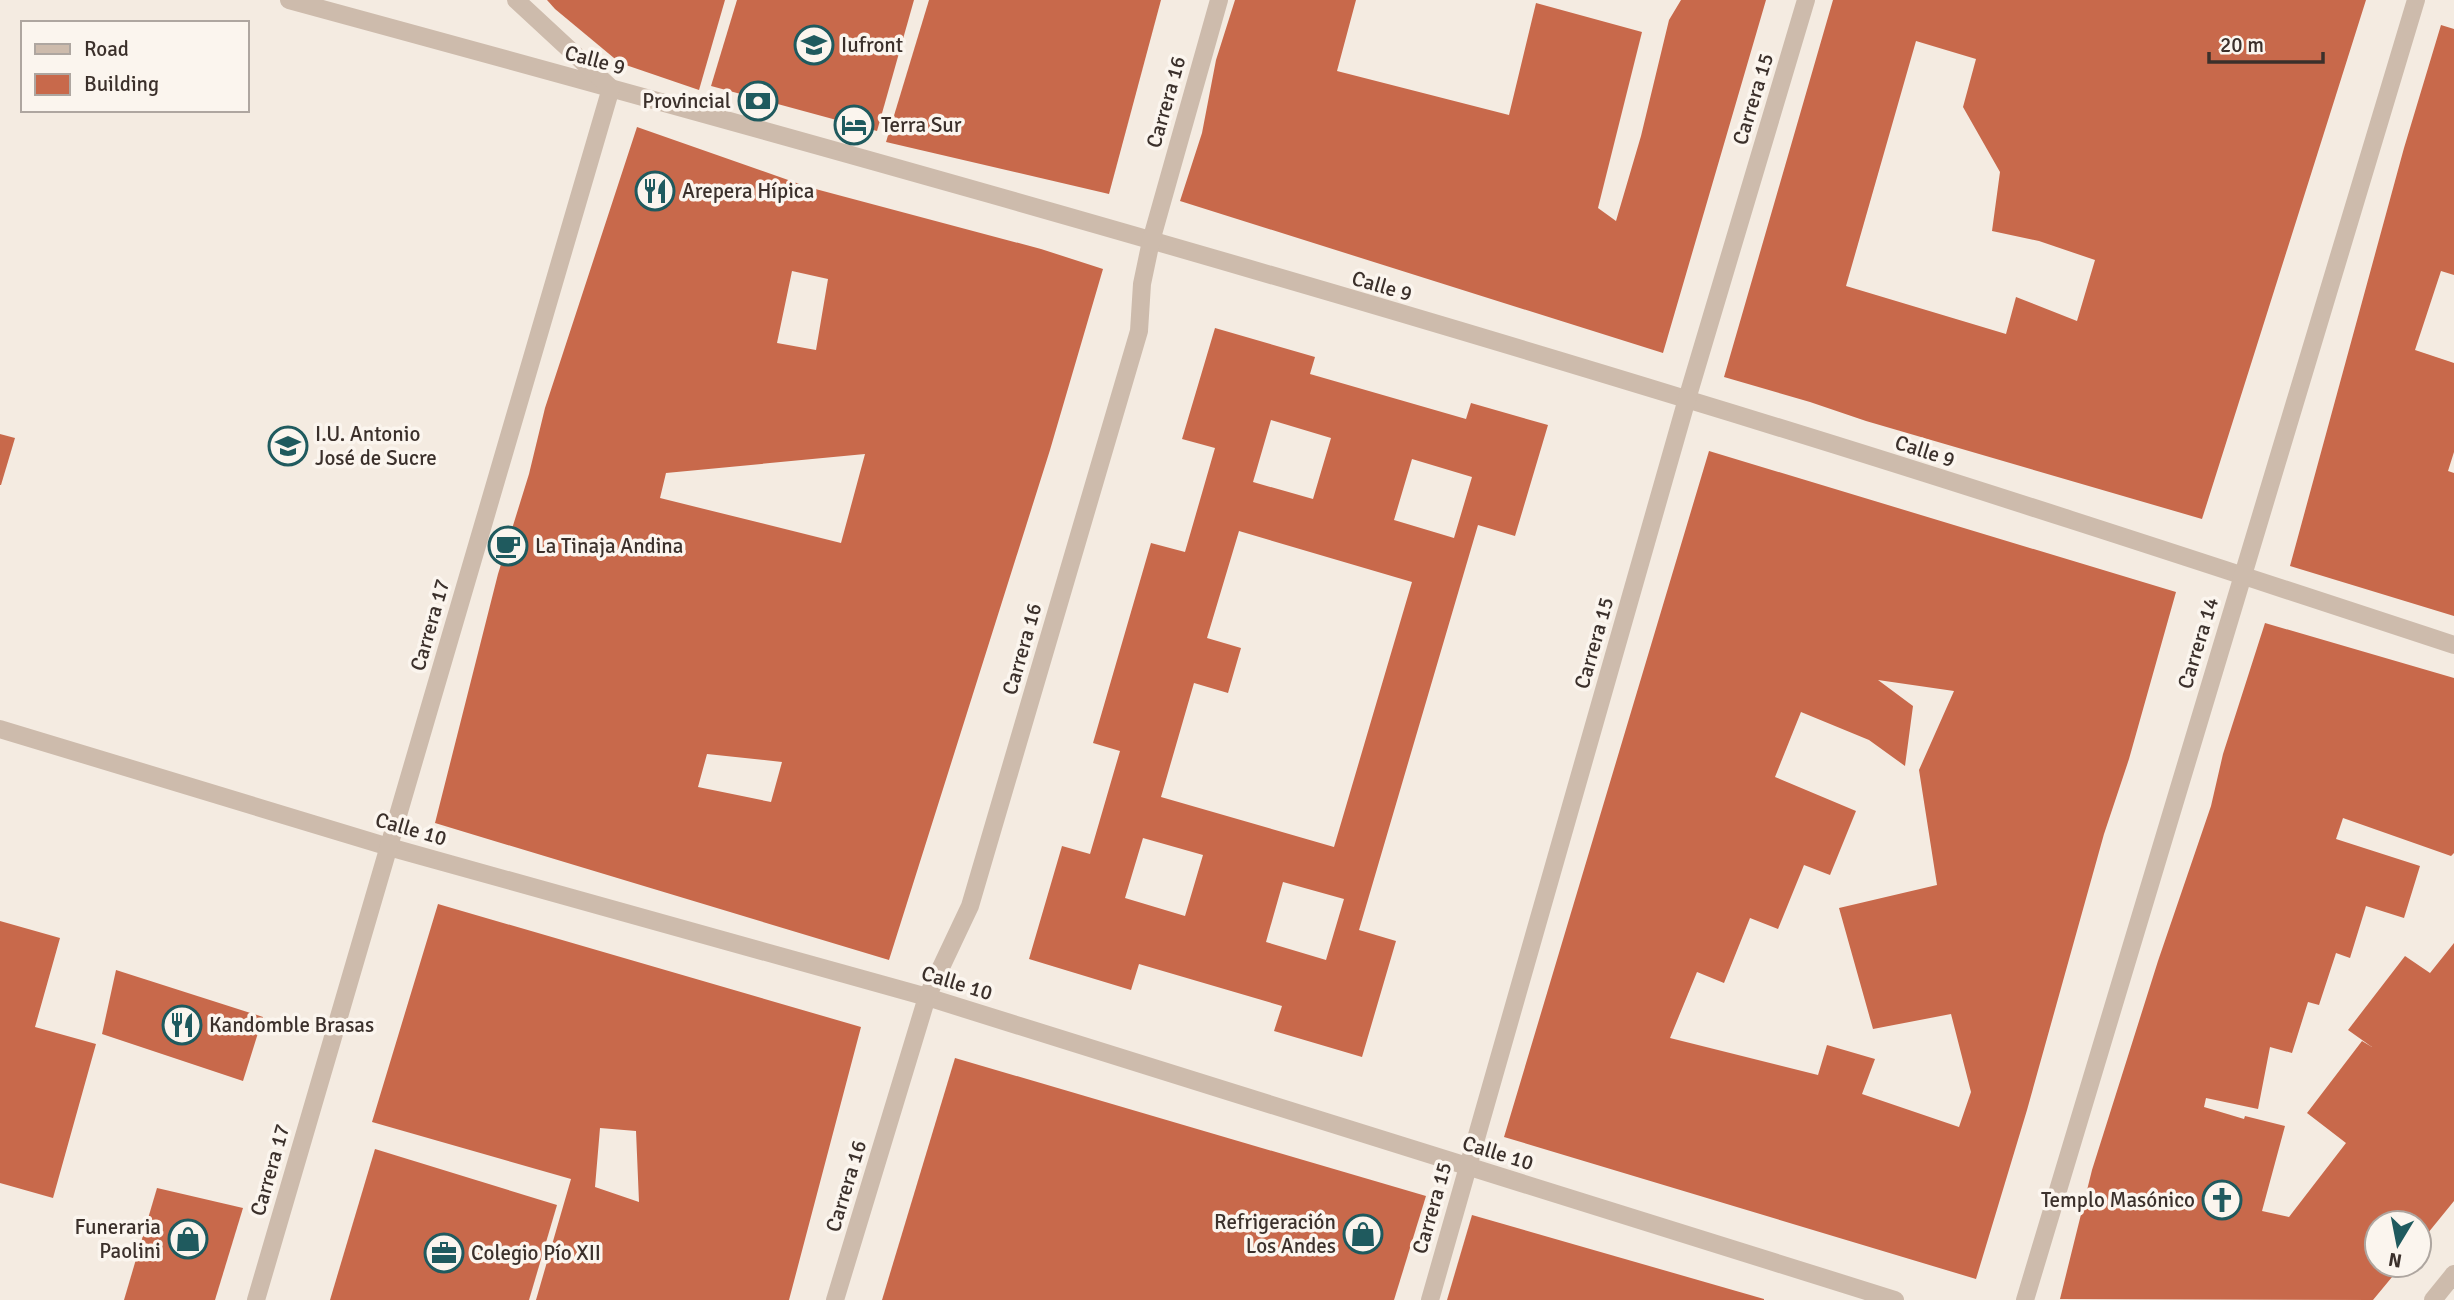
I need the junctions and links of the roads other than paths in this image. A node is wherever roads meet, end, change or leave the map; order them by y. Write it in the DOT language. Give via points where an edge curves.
graph roads {
  1 [pos="289,0"];
  2 [pos="516,0"];
  3 [pos="1219,0"];
  4 [pos="1806,0"];
  5 [pos="2416,0"];
  6 [pos="611,88"];
  7 [pos="1151,241"];
  8 [pos="1687,399"];
  9 [pos="2242,576"];
  10 [pos="2454,645"];
  11 [pos="0,729"];
  12 [pos="389,847"];
  13 [pos="927,997"];
  14 [pos="1468,1167"];
  15 [pos="2454,1274"];
  16 [pos="256,1300"];
  17 [pos="835,1300"];
  18 [pos="1430,1300"];
  19 [pos="1895,1300"];
  20 [pos="2025,1300"];
  21 [pos="2433,1300"];
  1 -- 6 [label="street, Calle 9"];
  2 -- 6 [label="street"];
  3 -- 7 [label="street, Carrera 16"];
  4 -- 8 [label="street, Carrera 15"];
  5 -- 9 [label="street, Carrera 14"];
  6 -- 7 [label="street, Calle 9"];
  6 -- 12 [label="street, Carrera 17"];
  7 -- 8 [label="street, Calle 9"];
  7 -- 13 [label="street, Carrera 16" via="1139,331 974,893"];
  8 -- 9 [label="street, Calle 9"];
  8 -- 14 [label="street, Carrera 15"];
  9 -- 10 [label="street, Calle 9"];
  9 -- 20 [label="street, Carrera 14"];
  11 -- 12 [label="street, Calle 10"];
  12 -- 13 [label="street, Calle 10"];
  12 -- 16 [label="street, Carrera 17"];
  13 -- 14 [label="street, Calle 10"];
  13 -- 17 [label="street, Carrera 16"];
  14 -- 18 [label="street, Carrera 15"];
  14 -- 19 [label="street, Calle 10"];
  15 -- 21 [label="street"];
}
